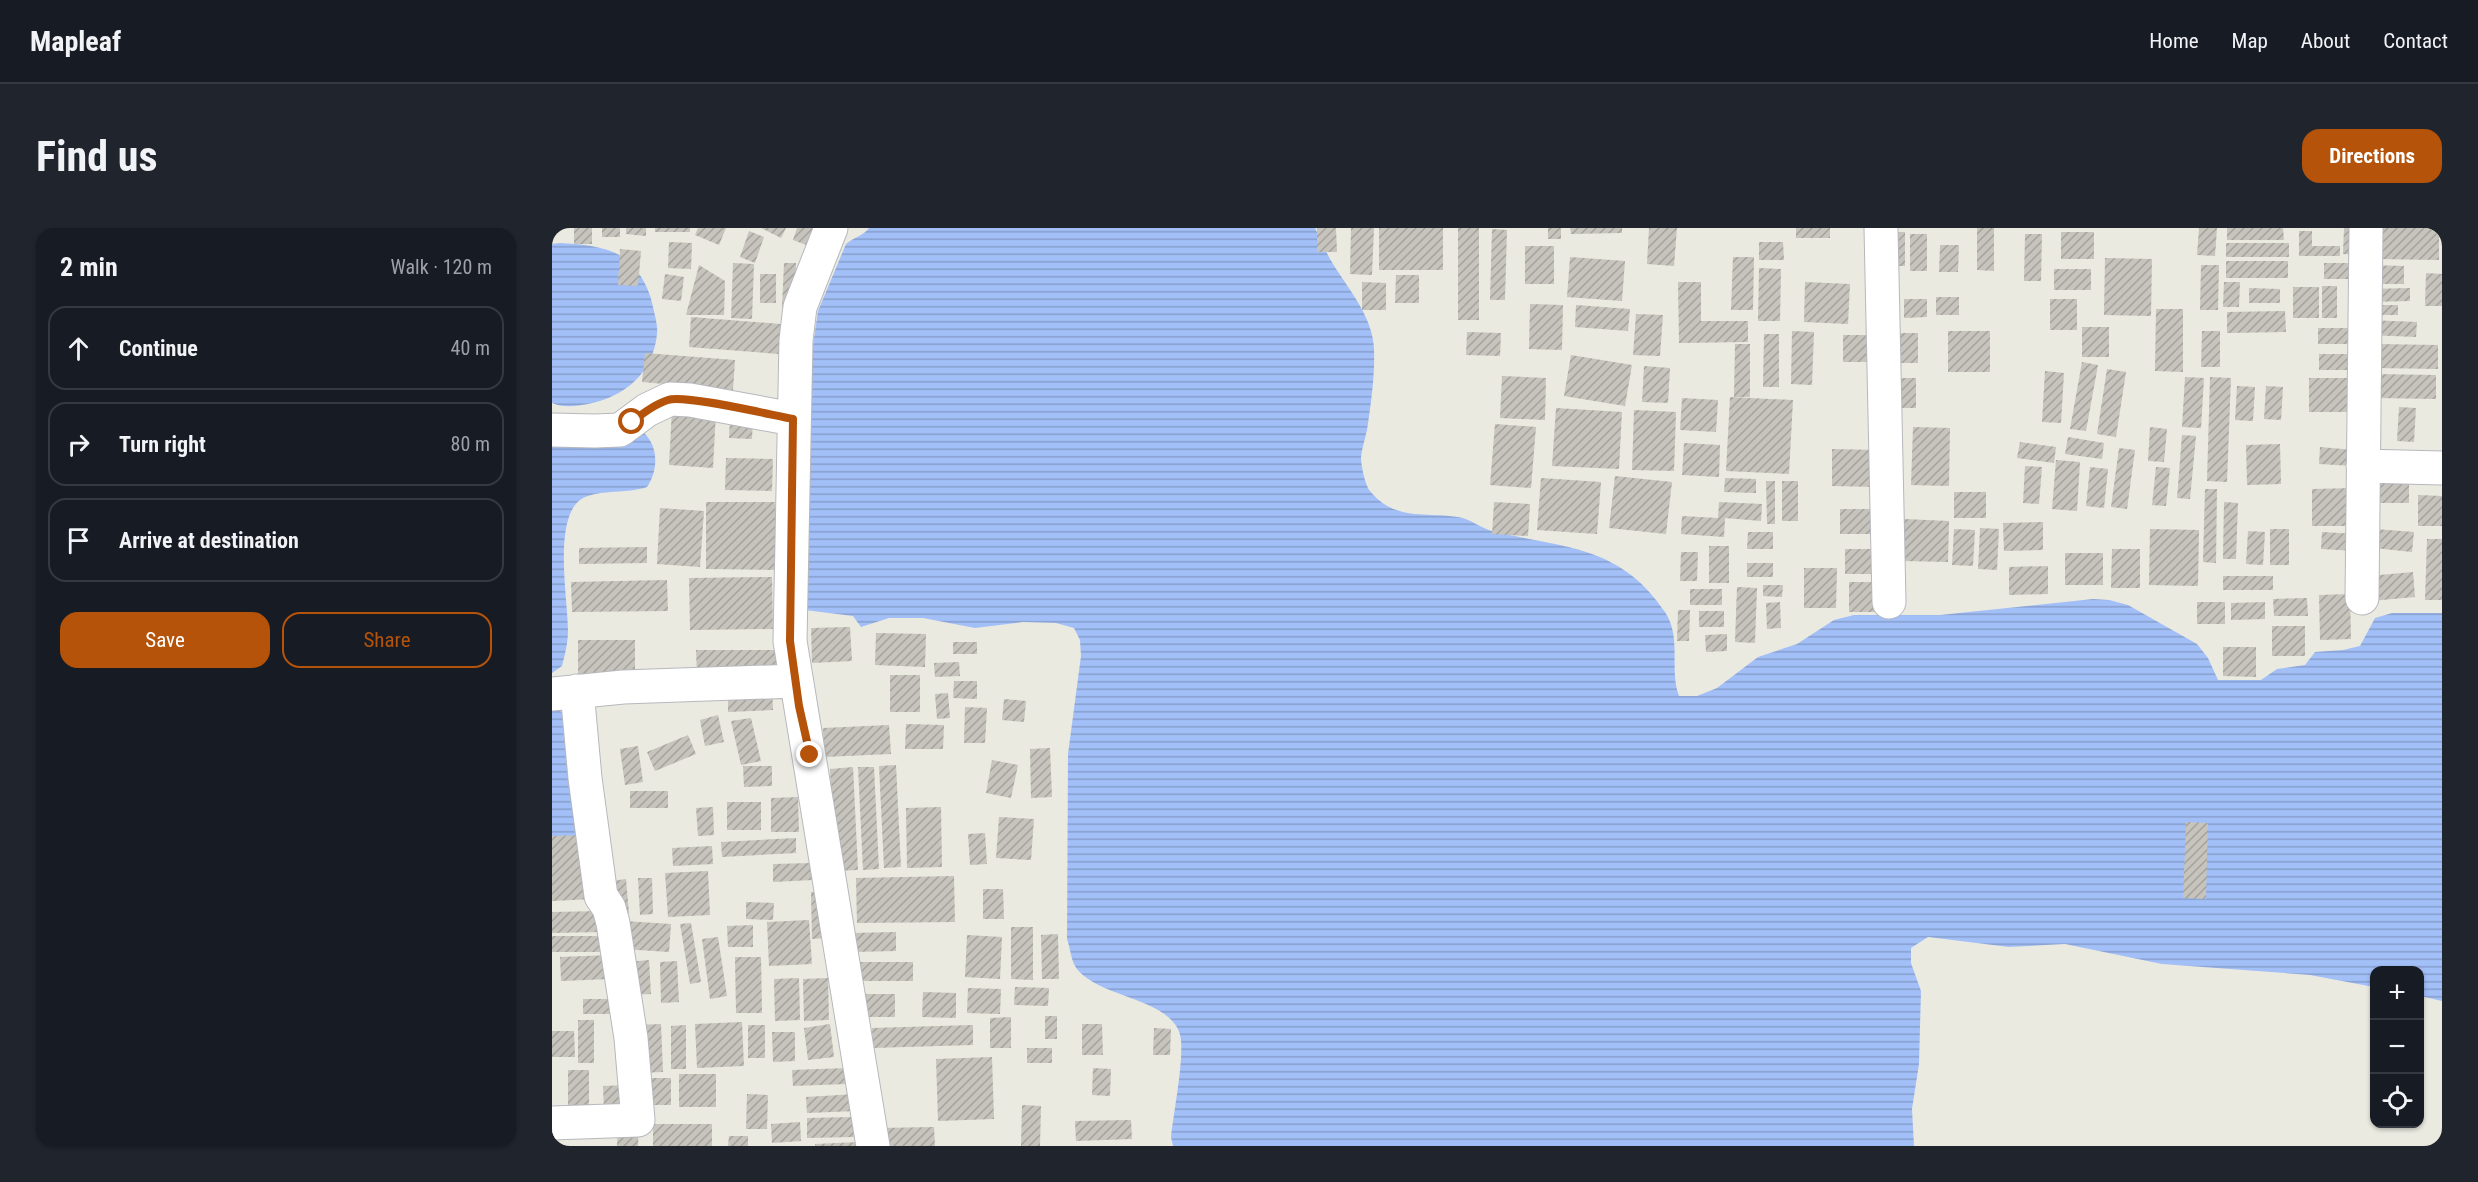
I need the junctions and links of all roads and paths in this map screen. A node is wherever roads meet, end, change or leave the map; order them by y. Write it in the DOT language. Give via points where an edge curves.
graph roads {
  1 [pos="831,228"];
  2 [pos="1881,228"];
  3 [pos="2366,228"];
  4 [pos="793,419"];
  5 [pos="552,430"];
  6 [pos="2363,466"];
  7 [pos="2442,468"];
  8 [pos="2362,598"];
  9 [pos="1889,602"];
  10 [pos="795,681"];
  11 [pos="565,692"];
  12 [pos="552,1123"];
  13 [pos="873,1146"];
  1 -- 4 [label="street" via="800,307"];
  2 -- 9 [label="street"];
  3 -- 6 [label="street"];
  4 -- 5 [label="street" via="670,399 646,410 620,430"];
  4 -- 10 [label="street" via="790,641"];
  6 -- 7 [label="street"];
  6 -- 8 [label="street"];
  10 -- 11 [label="street"];
  10 -- 13 [label="street"];
  11 -- 12 [label="street" via="585,778 601,896 613,924 631,1038 638,1120"];
}
